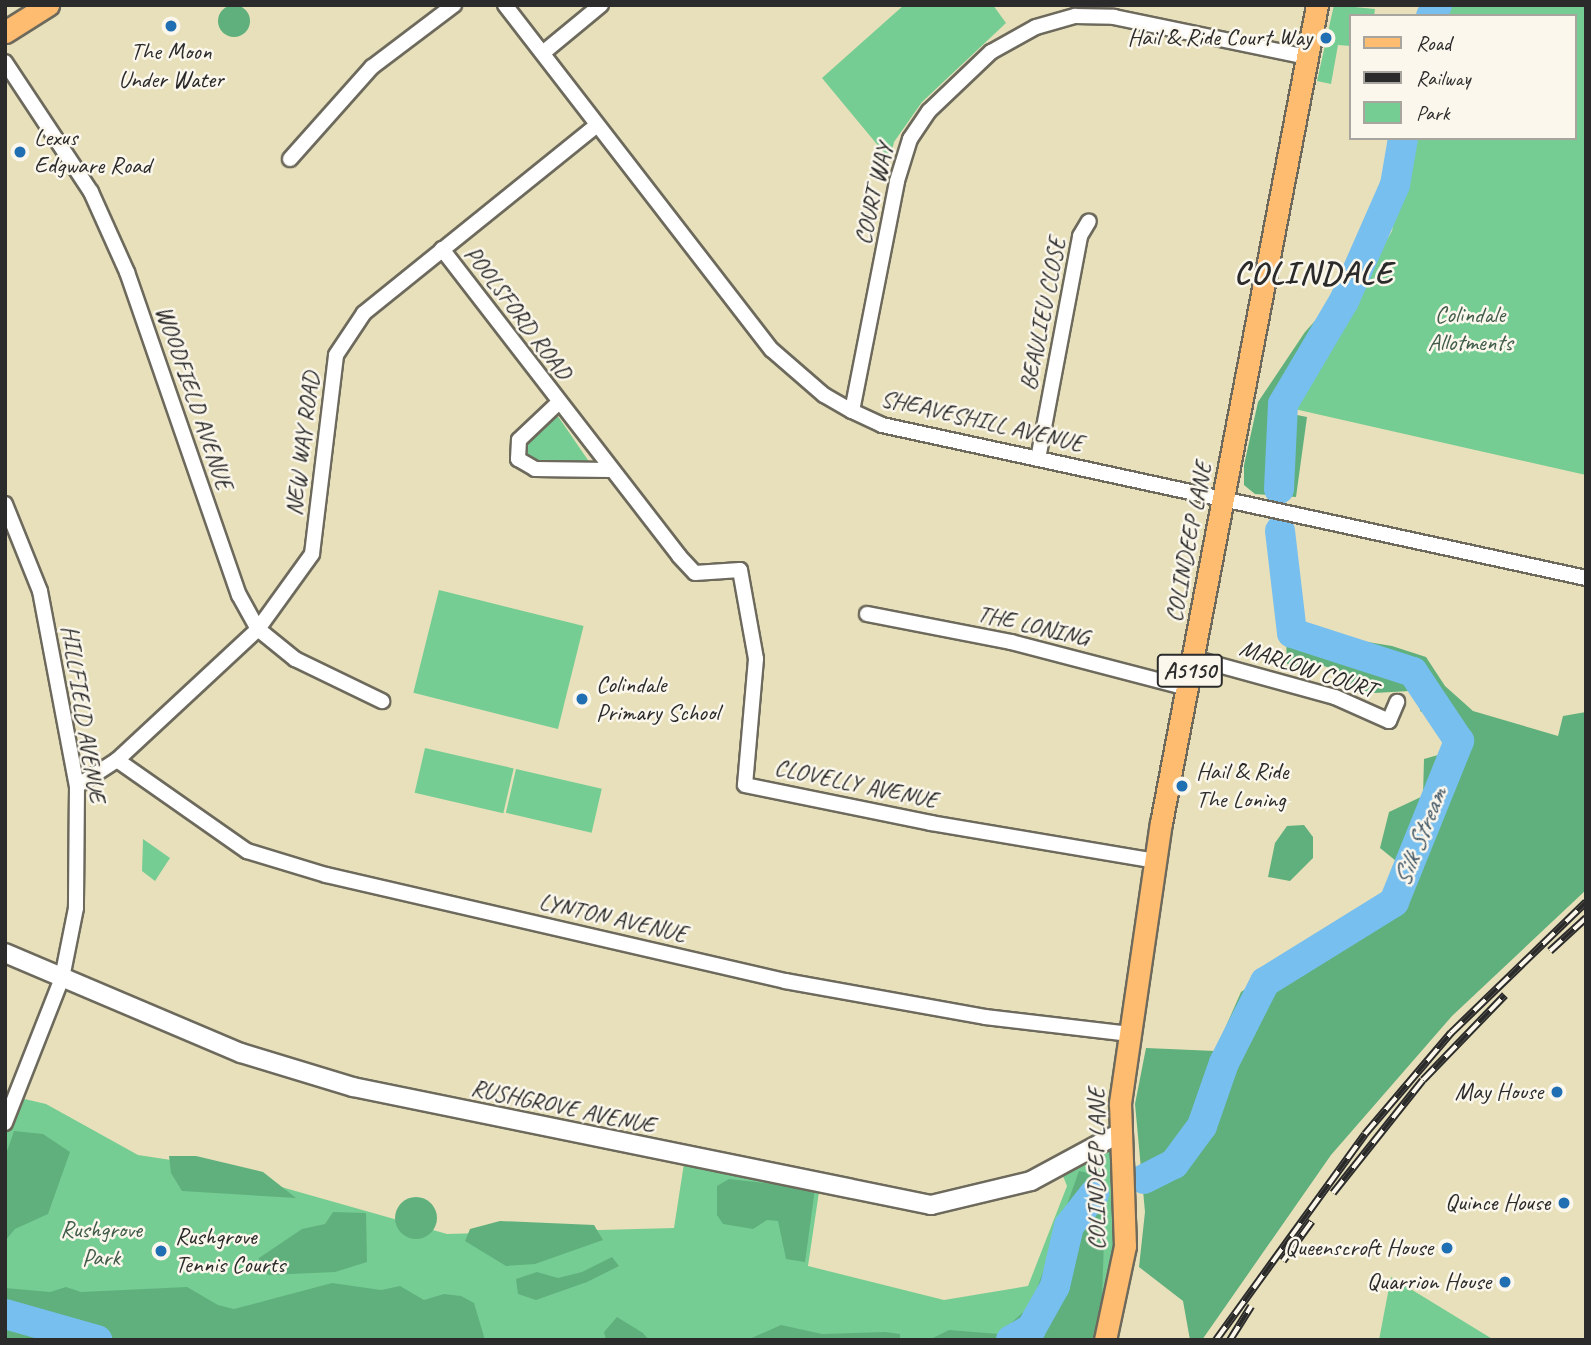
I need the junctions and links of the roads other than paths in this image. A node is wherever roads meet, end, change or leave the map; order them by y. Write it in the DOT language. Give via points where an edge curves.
graph roads {
  1 [pos="48,5"];
  2 [pos="454,5"];
  3 [pos="505,5"];
  4 [pos="601,5"];
  5 [pos="1317,5"];
  6 [pos="1116,11"];
  7 [pos="5,32"];
  8 [pos="544,52"];
  9 [pos="1307,57"];
  10 [pos="5,62"];
  11 [pos="596,126"];
  12 [pos="290,159"];
  13 [pos="1088,221"];
  14 [pos="442,249"];
  15 [pos="558,403"];
  16 [pos="852,411"];
  17 [pos="1038,459"];
  18 [pos="610,470"];
  19 [pos="1225,499"];
  20 [pos="5,504"];
  21 [pos="679,556"];
  22 [pos="1586,578"];
  23 [pos="867,614"];
  24 [pos="258,629"];
  25 [pos="1193,658"];
  26 [pos="1187,688"];
  27 [pos="382,701"];
  28 [pos="1397,702"];
  29 [pos="117,760"];
  30 [pos="77,786"];
  31 [pos="1156,861"];
  32 [pos="5,953"];
  33 [pos="62,978"];
  34 [pos="1129,1034"];
  35 [pos="5,1123"];
  36 [pos="1118,1134"];
  37 [pos="1105,1340"];
  1 -- 7 [label="main road"];
  2 -- 12 [label="street" via="372,67"];
  3 -- 8 [label="street, SHEAVESHILL AVENUE"];
  4 -- 8 [label="street"];
  5 -- 9 [label="main road, COLINDEEP LANE / A5150"];
  6 -- 9 [label="street, COURT WAY"];
  6 -- 16 [label="street, COURT WAY" via="1075,16 1017,35 991,52 923,118 910,139 897,181"];
  8 -- 11 [label="street, SHEAVESHILL AVENUE"];
  9 -- 19 [label="main road, COLINDEEP LANE / A5150"];
  10 -- 24 [label="street, WOODFIELD AVENUE" via="91,192 127,272 239,595"];
  11 -- 14 [label="street, NEW WAY ROAD"];
  11 -- 16 [label="street, SHEAVESHILL AVENUE" via="772,350 806,382"];
  13 -- 17 [label="street, BEAULIEU CLOSE" via="1080,236"];
  14 -- 15 [label="street, POOLSFORD ROAD"];
  14 -- 24 [label="street, NEW WAY ROAD" via="364,313 336,355 312,554"];
  15 -- 18 [label="street, POOLSFORD ROAD"];
  15 -- 18 [label="street, POOLSFORD ROAD" via="519,440 518,459 535,469"];
  16 -- 17 [label="street, SHEAVESHILL AVENUE" via="882,425"];
  17 -- 19 [label="street, SHEAVESHILL AVENUE"];
  18 -- 21 [label="street, POOLSFORD ROAD"];
  19 -- 22 [label="street, SHEAVESHILL AVENUE"];
  19 -- 25 [label="main road, COLINDEEP LANE / A5150"];
  20 -- 30 [label="street, HILLFIELD AVENUE" via="40,592"];
  21 -- 31 [label="street, CLOVELLY AVENUE" via="695,573 740,570 756,659 745,785 930,823"];
  23 -- 26 [label="street, THE LONING" via="1011,642"];
  24 -- 27 [label="street, WOODFIELD AVENUE" via="295,659"];
  24 -- 29 [label="street, NEW WAY ROAD"];
  25 -- 26 [label="main road, COLINDEEP LANE / A5150"];
  25 -- 28 [label="street, MARLOW COURT" via="1335,697 1389,721"];
  26 -- 31 [label="main road, COLINDEEP LANE / A5150"];
  29 -- 30 [label="street, NEW WAY ROAD"];
  29 -- 34 [label="street, LYNTON AVENUE" via="247,851 326,875 785,981 985,1017"];
  30 -- 33 [label="street, HILLFIELD AVENUE" via="76,908"];
  31 -- 34 [label="main road, COLINDEEP LANE / A5150"];
  32 -- 33 [label="street, RUSHGROVE AVENUE"];
  33 -- 35 [label="street, HILLFIELD AVENUE"];
  33 -- 36 [label="street, RUSHGROVE AVENUE" via="241,1053 353,1087 932,1205 1031,1181"];
  34 -- 36 [label="main road, COLINDEEP LANE / A5150"];
  36 -- 37 [label="main road, COLINDEEP LANE / A5150" via="1125,1246"];
}
